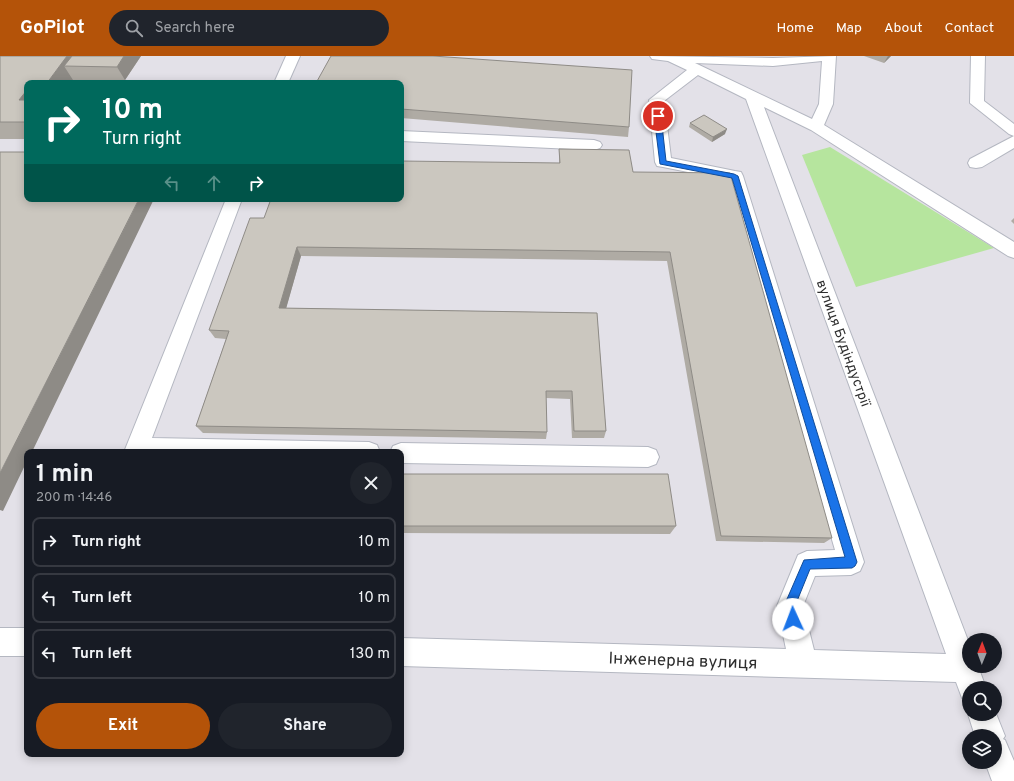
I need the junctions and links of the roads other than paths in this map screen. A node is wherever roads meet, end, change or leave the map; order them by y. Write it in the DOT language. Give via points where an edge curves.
graph roads {
  1 [pos="293,56"];
  2 [pos="657,56"];
  3 [pos="824,56"];
  4 [pos="829,56"];
  5 [pos="978,56"];
  6 [pos="671,57"];
  7 [pos="697,69"];
  8 [pos="282,80"];
  9 [pos="752,96"];
  10 [pos="1007,119"];
  11 [pos="816,127"];
  12 [pos="1014,131"];
  13 [pos="404,136"];
  14 [pos="1014,142"];
  15 [pos="594,145"];
  16 [pos="976,163"];
  17 [pos="233,202"];
  18 [pos="1014,251"];
  19 [pos="136,449"];
  20 [pos="404,453"];
  21 [pos="648,457"];
  22 [pos="0,642"];
  23 [pos="24,642"];
  24 [pos="404,652"];
  25 [pos="803,663"];
  26 [pos="968,678"];
  27 [pos="1002,768"];
  28 [pos="1007,781"];
  1 -- 8 [label="street"];
  2 -- 6 [label="street"];
  3 -- 6 [label="street" via="811,60 778,62"];
  4 -- 11 [label="street" via="826,104"];
  5 -- 10 [label="street" via="977,103"];
  6 -- 7 [label="street"];
  7 -- 9 [label="street"];
  7 -- 25 [label="street" via="656,100 663,162 734,176 852,562 807,564 790,606"];
  9 -- 11 [label="street"];
  9 -- 26 [label="street, вулиця Будіндустрії"];
  10 -- 12 [label="street"];
  11 -- 18 [label="street"];
  13 -- 15 [label="street"];
  14 -- 16 [label="street"];
  17 -- 19 [label="street"];
  20 -- 21 [label="street"];
  22 -- 23 [label="street"];
  24 -- 25 [label="street, Інженерна вулиця"];
  25 -- 26 [label="street, Інженерна вулиця"];
  27 -- 28 [label="street"];
}
